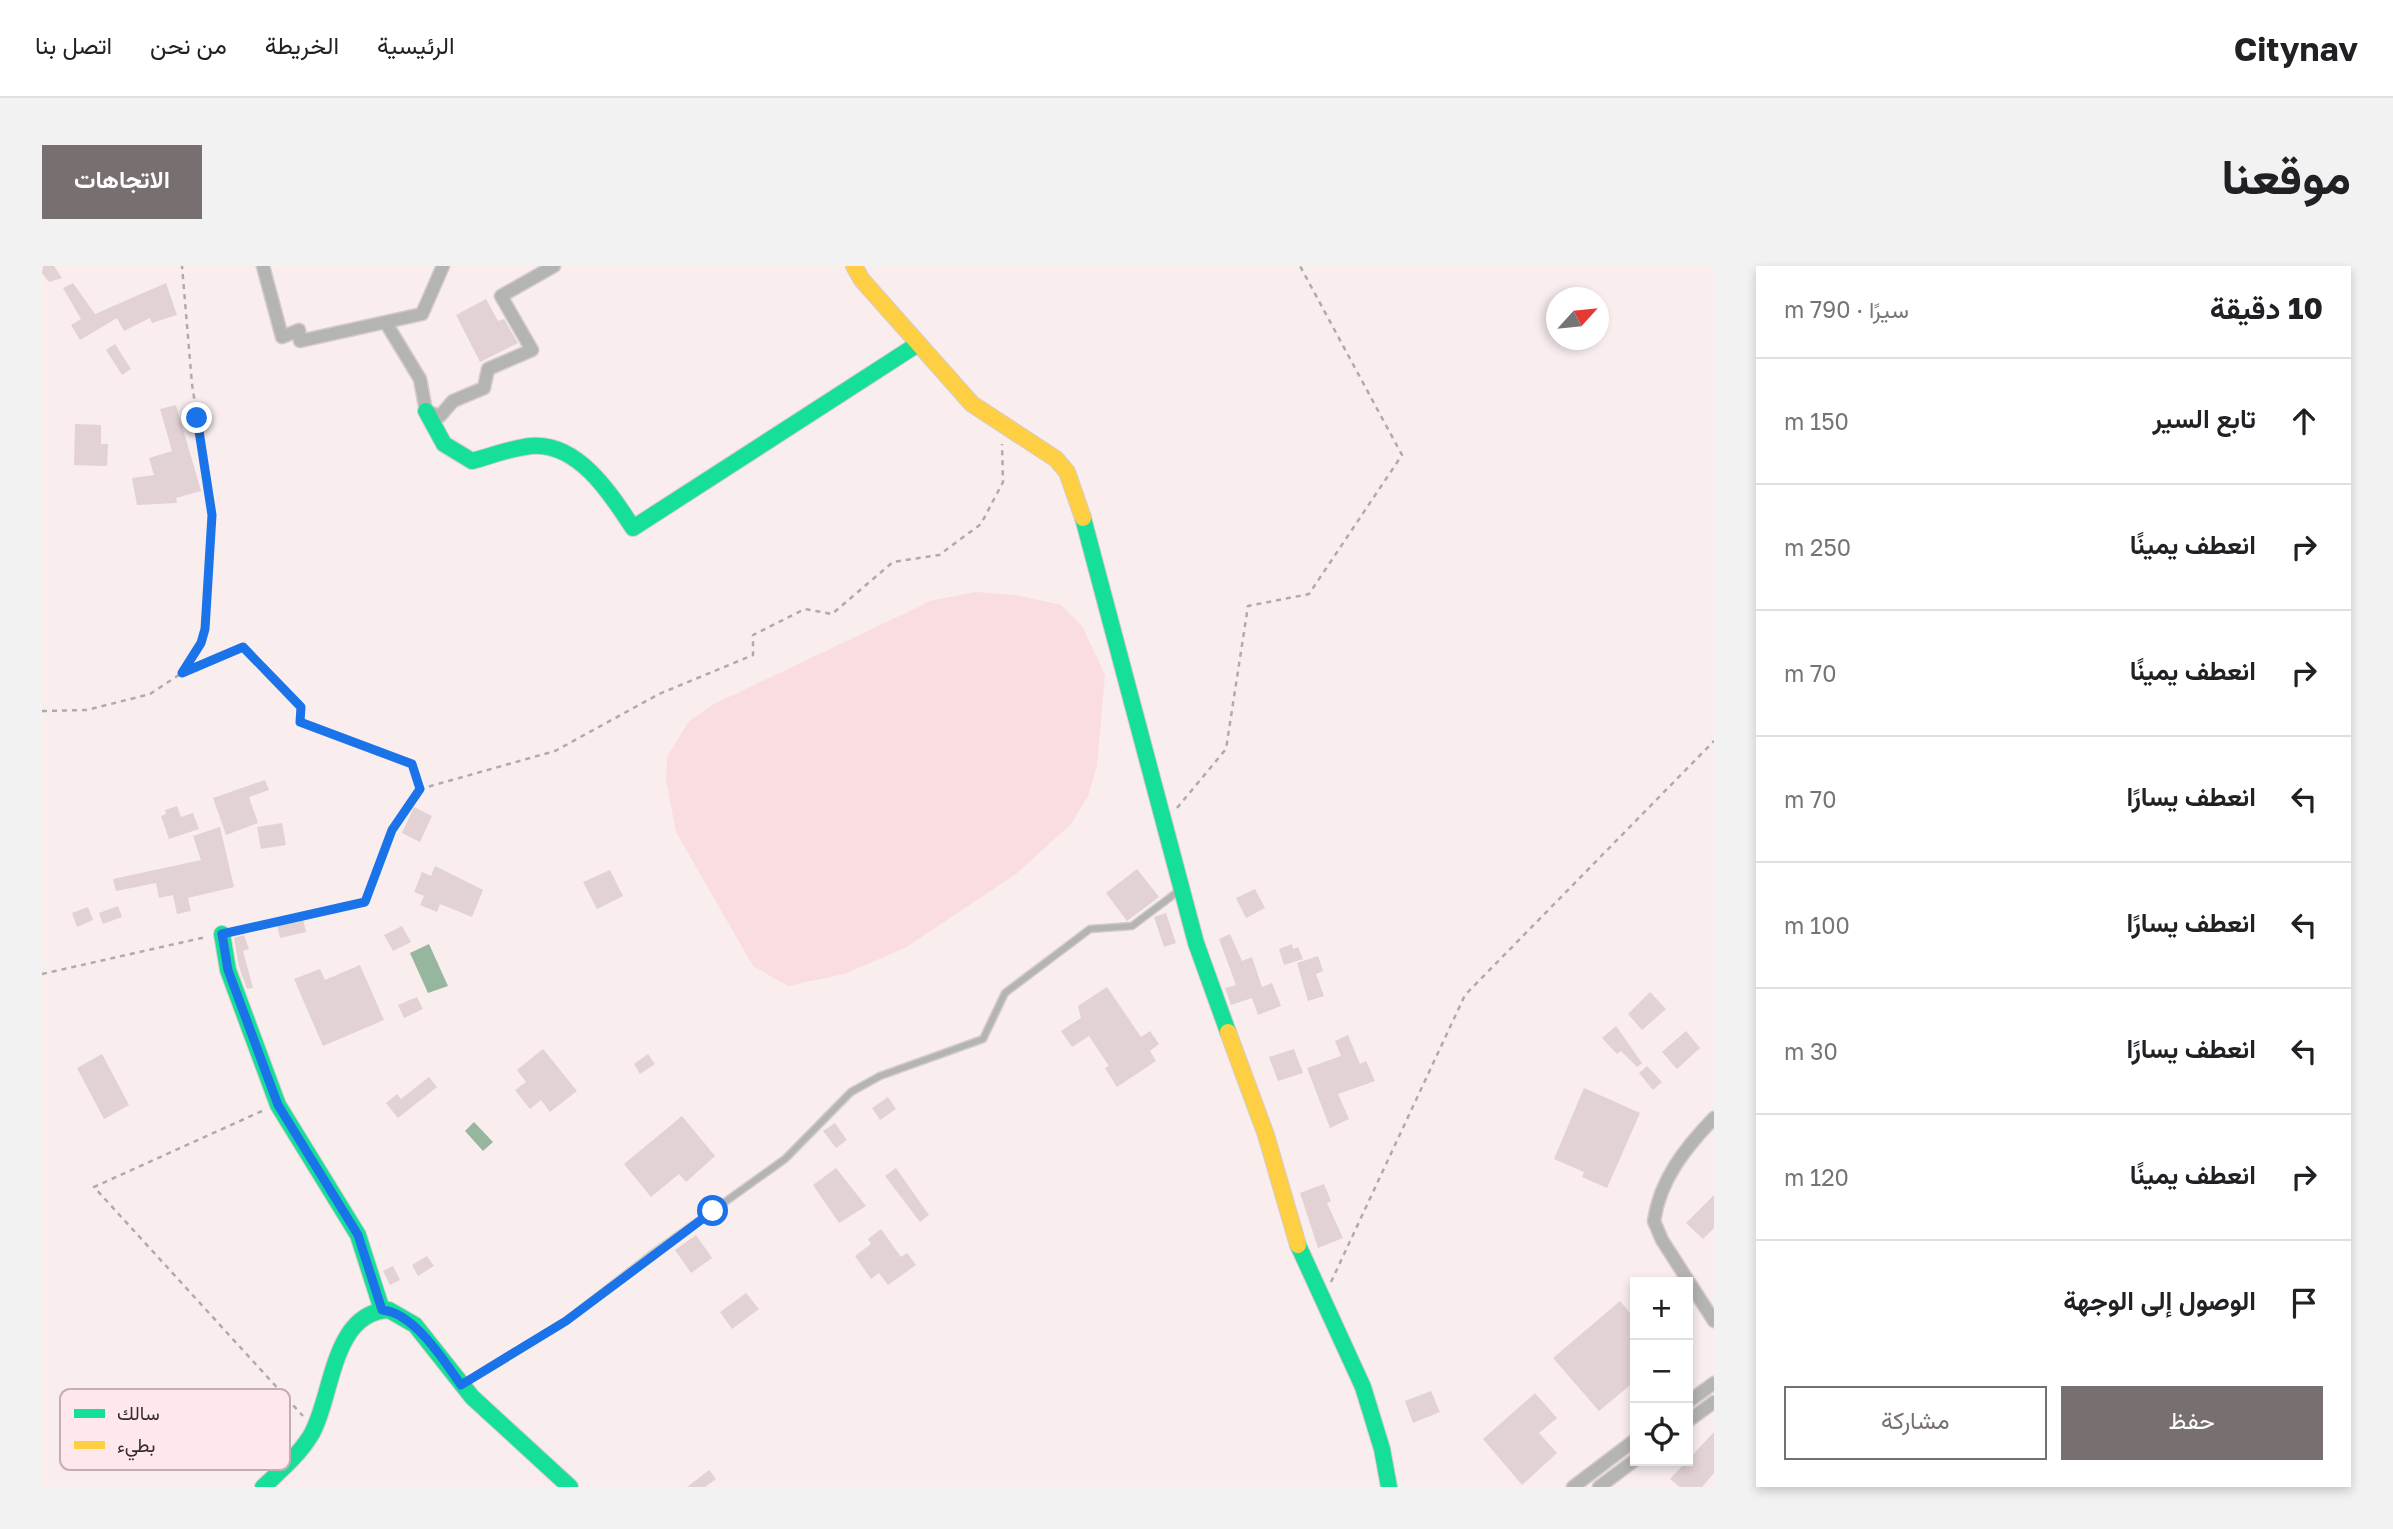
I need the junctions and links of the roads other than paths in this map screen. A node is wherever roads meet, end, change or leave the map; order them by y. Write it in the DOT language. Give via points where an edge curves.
graph roads {
  1 [pos="263,266"];
  2 [pos="443,266"];
  3 [pos="554,266"];
  4 [pos="854,266"];
  5 [pos="386,323"];
  6 [pos="918,344"];
  7 [pos="426,411"];
  8 [pos="1182,889"];
  9 [pos="222,934"];
  10 [pos="1714,1118"];
  11 [pos="382,1310"];
  12 [pos="1714,1321"];
  13 [pos="1714,1382"];
  14 [pos="461,1385"];
  15 [pos="1693,1398"];
  16 [pos="1714,1402"];
  17 [pos="1693,1418"];
  18 [pos="1630,1444"];
  19 [pos="290,1460"];
  20 [pos="1630,1464"];
  21 [pos="280,1470"];
  22 [pos="263,1487"];
  23 [pos="570,1487"];
  24 [pos="1389,1487"];
  25 [pos="1573,1487"];
  26 [pos="1599,1487"];
  1 -- 5 [label="street" via="282,337 299,330 300,341"];
  2 -- 5 [label="street" via="422,314"];
  3 -- 7 [label="street" via="501,296 532,349 488,369 484,388 453,401 440,416"];
  4 -- 6 [label="street"];
  5 -- 7 [label="street" via="420,379"];
  6 -- 7 [label="street" via="633,528 602,480 570,457 535,446 472,461 444,444"];
  6 -- 8 [label="street" via="972,404 1056,458 1067,472 1079,499"];
  8 -- 14 [label="lane" via="1132,926 1090,929 1005,993 983,1039 880,1076 851,1092 785,1159 566,1321"];
  8 -- 24 [label="street" via="1196,943 1281,1179 1302,1259 1363,1387"];
  9 -- 11 [label="street" via="228,970 278,1105 358,1235"];
  10 -- 12 [label="street" via="1685,1149 1667,1179 1654,1221"];
  11 -- 14 [label="street" via="407,1318"];
  11 -- 19 [label="street" via="363,1320 344,1342 315,1429"];
  13 -- 15 [label="street"];
  14 -- 23 [label="street"];
  16 -- 17 [label="street"];
  18 -- 25 [label="street"];
  20 -- 26 [label="street"];
  21 -- 22 [label="street"];
}
